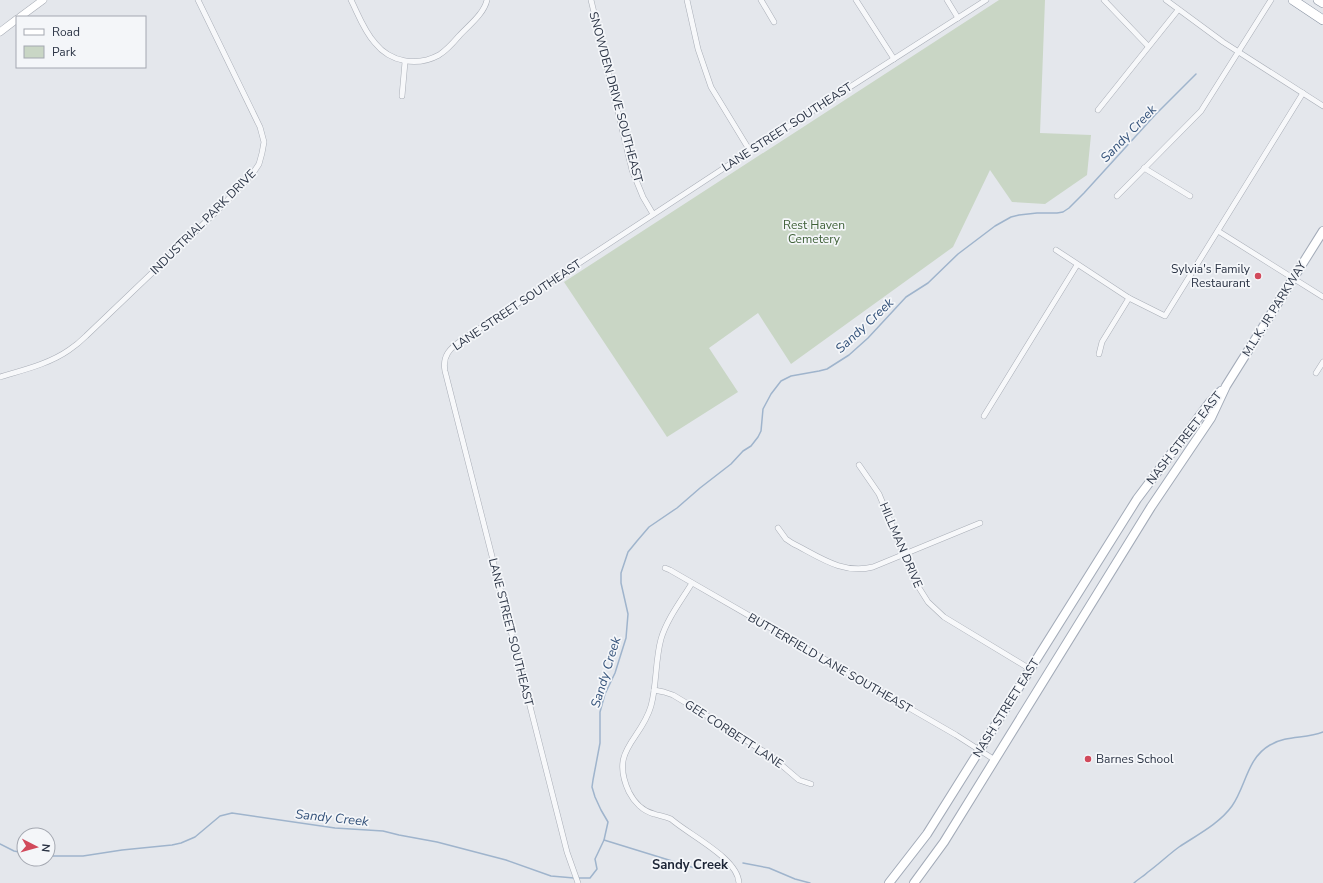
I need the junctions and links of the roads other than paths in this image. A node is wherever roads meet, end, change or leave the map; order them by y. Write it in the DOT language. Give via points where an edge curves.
graph roads {
  1 [pos="43,0"];
  2 [pos="198,0"];
  3 [pos="351,0"];
  4 [pos="487,0"];
  5 [pos="591,0"];
  6 [pos="687,0"];
  7 [pos="761,0"];
  8 [pos="856,0"];
  9 [pos="947,0"];
  10 [pos="986,0"];
  11 [pos="1104,0"];
  12 [pos="1166,0"];
  13 [pos="1271,0"];
  14 [pos="1293,0"];
  15 [pos="1318,0"];
  16 [pos="1323,3"];
  17 [pos="1178,10"];
  18 [pos="21,16"];
  19 [pos="958,18"];
  20 [pos="16,20"];
  21 [pos="1323,20"];
  22 [pos="774,22"];
  23 [pos="0,32"];
  24 [pos="1148,46"];
  25 [pos="1238,52"];
  26 [pos="894,59"];
  27 [pos="405,62"];
  28 [pos="1303,93"];
  29 [pos="402,96"];
  30 [pos="1323,106"];
  31 [pos="1098,110"];
  32 [pos="750,151"];
  33 [pos="1144,168"];
  34 [pos="1116,196"];
  35 [pos="1190,196"];
  36 [pos="653,214"];
  37 [pos="1218,231"];
  38 [pos="1323,231"];
  39 [pos="1056,250"];
  40 [pos="1077,265"];
  41 [pos="1294,279"];
  42 [pos="1129,298"];
  43 [pos="1323,298"];
  44 [pos="1099,354"];
  45 [pos="1323,362"];
  46 [pos="1316,372"];
  47 [pos="0,377"];
  48 [pos="1226,386"];
  49 [pos="984,416"];
  50 [pos="860,465"];
  51 [pos="980,523"];
  52 [pos="778,528"];
  53 [pos="904,554"];
  54 [pos="664,568"];
  55 [pos="692,583"];
  56 [pos="1030,669"];
  57 [pos="654,690"];
  58 [pos="980,751"];
  59 [pos="995,760"];
  60 [pos="811,784"];
  61 [pos="578,883"];
  62 [pos="739,883"];
  63 [pos="889,883"];
  64 [pos="914,883"];
  1 -- 18 [label="street"];
  2 -- 47 [label="street, INDUSTRIAL PARK DRIVE" via="260,127 264,142 259,164 220,208 70,350 42,363"];
  3 -- 27 [label="street" via="374,42 385,53"];
  4 -- 27 [label="street" via="482,11 446,49 428,59"];
  5 -- 36 [label="street, SNOWDEN DRIVE SOUTHEAST" via="632,170"];
  6 -- 32 [label="street" via="698,49 711,87"];
  7 -- 22 [label="street"];
  8 -- 26 [label="street"];
  9 -- 19 [label="street"];
  10 -- 19 [label="street, LANE STREET SOUTHEAST"];
  11 -- 24 [label="street"];
  12 -- 17 [label="street"];
  13 -- 25 [label="street"];
  14 -- 21 [label="highway"];
  15 -- 16 [label="highway"];
  17 -- 24 [label="street"];
  17 -- 25 [label="street"];
  19 -- 26 [label="street, LANE STREET SOUTHEAST"];
  20 -- 23 [label="street"];
  24 -- 31 [label="street"];
  25 -- 28 [label="street"];
  25 -- 33 [label="street" via="1201,111"];
  26 -- 32 [label="street, LANE STREET SOUTHEAST"];
  27 -- 29 [label="street"];
  28 -- 30 [label="street"];
  28 -- 37 [label="street"];
  32 -- 36 [label="street, LANE STREET SOUTHEAST"];
  33 -- 34 [label="street"];
  33 -- 35 [label="street"];
  36 -- 61 [label="street, LANE STREET SOUTHEAST" via="453,346 447,354 444,366 566,852"];
  37 -- 41 [label="street"];
  37 -- 42 [label="street" via="1164,316"];
  38 -- 41 [label="main road, M.L.K. JR PARKWAY"];
  39 -- 40 [label="street"];
  40 -- 42 [label="street"];
  40 -- 49 [label="street"];
  41 -- 43 [label="street"];
  41 -- 48 [label="main road, M.L.K. JR PARKWAY"];
  42 -- 44 [label="street" via="1102,342"];
  45 -- 46 [label="street"];
  48 -- 56 [label="main road, NASH STREET EAST" via="1210,402 1137,498"];
  48 -- 59 [label="main road, NASH STREET EAST" via="1211,418 1151,507"];
  50 -- 53 [label="street, HILLMAN DRIVE" via="879,494"];
  51 -- 53 [label="street"];
  52 -- 53 [label="street" via="792,543 848,569 873,567"];
  53 -- 56 [label="street, HILLMAN DRIVE" via="921,593 935,610"];
  54 -- 55 [label="street, BUTTERFIELD LANE SOUTHEAST"];
  55 -- 57 [label="street" via="667,624 662,639"];
  55 -- 58 [label="street, BUTTERFIELD LANE SOUTHEAST"];
  56 -- 58 [label="main road, NASH STREET EAST"];
  57 -- 60 [label="street, GEE CORBETT LANE" via="673,696 698,710 771,756 798,780"];
  57 -- 62 [label="street" via="648,714 623,759 623,771 630,793 642,808 671,819 726,859 738,875"];
  58 -- 59 [label="street, BUTTERFIELD LANE SOUTHEAST"];
  58 -- 63 [label="main road, NASH STREET EAST" via="927,834"];
  59 -- 64 [label="main road, NASH STREET EAST" via="944,842"];
}
